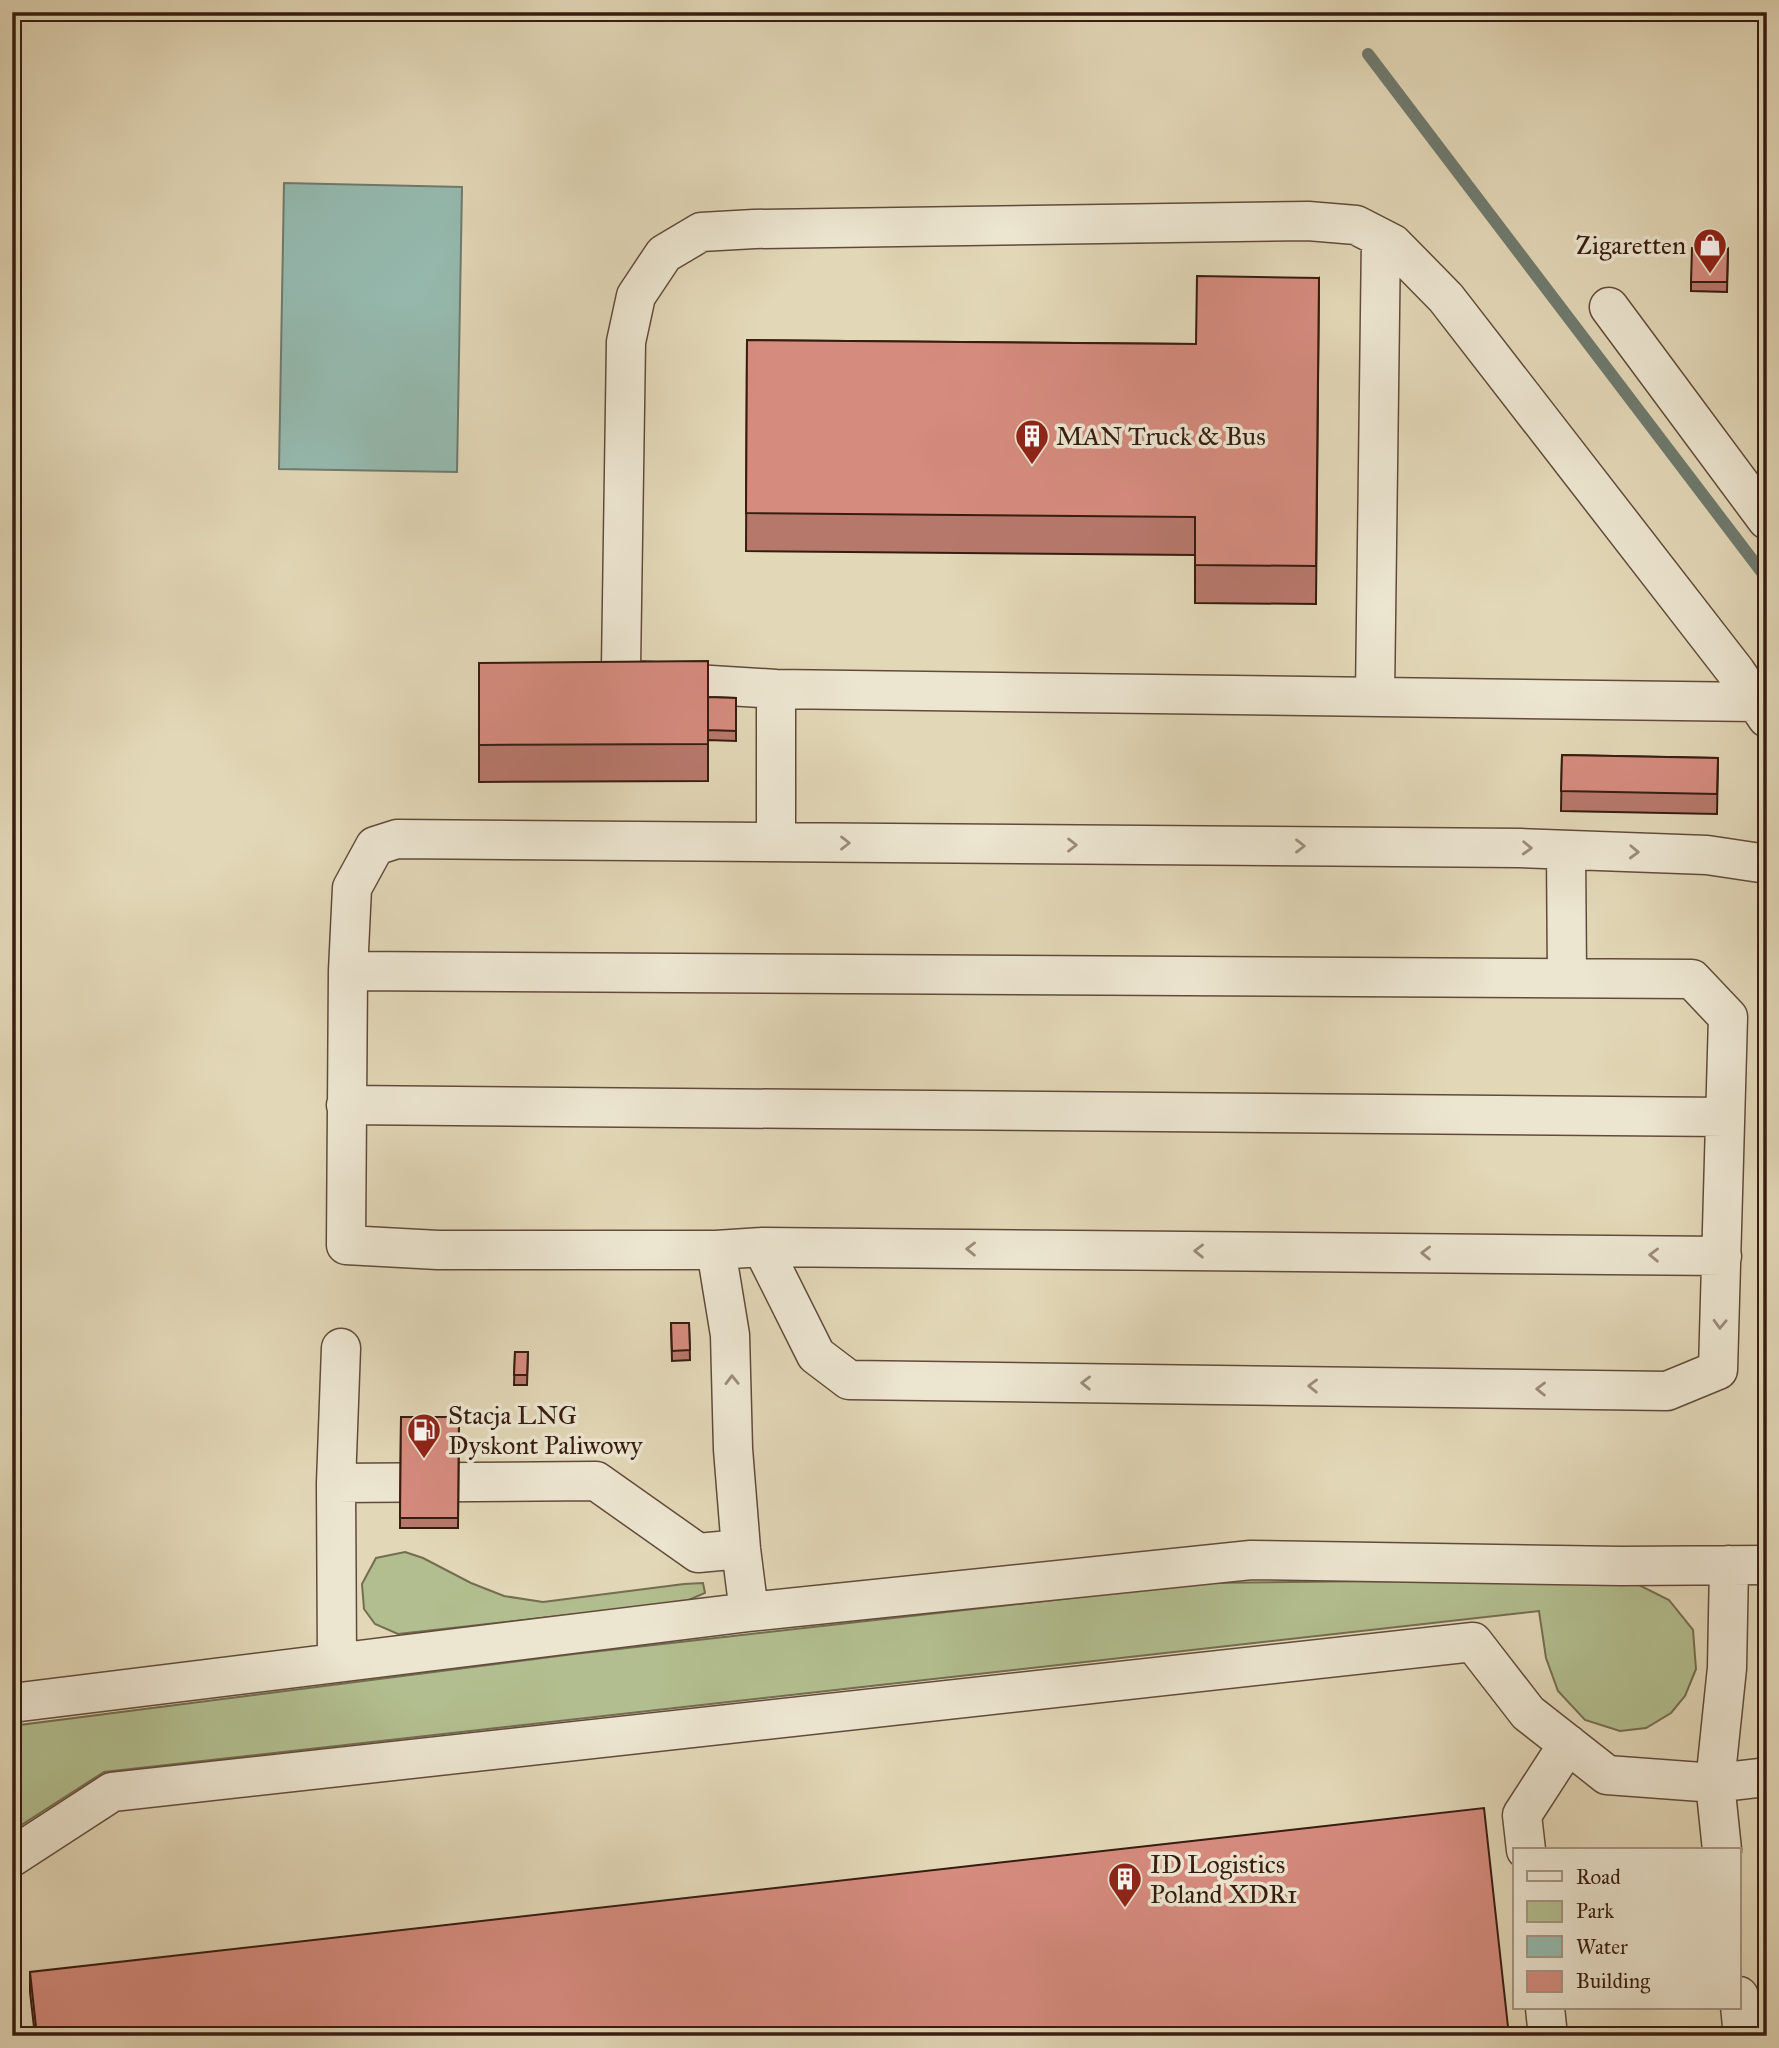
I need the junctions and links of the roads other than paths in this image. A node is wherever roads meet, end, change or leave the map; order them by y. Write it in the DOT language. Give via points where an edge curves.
graph roads {
  1 [pos="1381,237"];
  2 [pos="1609,307"];
  3 [pos="1767,520"];
  4 [pos="776,689"];
  5 [pos="1375,696"];
  6 [pos="1761,710"];
  7 [pos="776,842"];
  8 [pos="1566,850"];
  9 [pos="1767,863"];
  10 [pos="348,971"];
  11 [pos="1567,978"];
  12 [pos="346,1105"];
  13 [pos="1725,1117"];
  14 [pos="762,1247"];
  15 [pos="716,1250"];
  16 [pos="1722,1256"];
  17 [pos="341,1348"];
  18 [pos="336,1483"];
  19 [pos="741,1549"];
  20 [pos="1729,1565"];
  21 [pos="1767,1565"];
  22 [pos="748,1612"];
  23 [pos="337,1663"];
  24 [pos="12,1703"];
  25 [pos="1568,1744"];
  26 [pos="1767,1777"];
  27 [pos="1714,1783"];
  28 [pos="1526,1848"];
  29 [pos="1722,1848"];
  30 [pos="12,1857"];
  31 [pos="1740,2006"];
  32 [pos="1545,2010"];
  33 [pos="1548,2036"];
  34 [pos="1743,2036"];
  1 -- 4 [label="street" via="1356,225 1308,221 754,229 701,232 664,254 636,296 626,342 621,667 631,680"];
  1 -- 5 [label="street"];
  1 -- 6 [label="street" via="1446,298"];
  2 -- 3 [label="street"];
  4 -- 5 [label="street"];
  4 -- 7 [label="street"];
  5 -- 6 [label="street"];
  7 -- 8 [label="street, one-way"];
  7 -- 10 [label="street" via="397,839 374,846 352,888"];
  8 -- 9 [label="street, one-way" via="1707,855"];
  8 -- 11 [label="street"];
  10 -- 11 [label="street"];
  10 -- 12 [label="street"];
  11 -- 13 [label="street" via="1692,978 1728,1017"];
  12 -- 13 [label="street"];
  12 -- 15 [label="street" via="346,1245 438,1250"];
  13 -- 16 [label="street"];
  14 -- 15 [label="street"];
  16 -- 14 [label="street, one-way"];
  16 -- 14 [label="street, one-way" via="1718,1370 1667,1391 849,1380 816,1355"];
  19 -- 15 [label="street, one-way" via="730,1335"];
  17 -- 18 [label="street"];
  18 -- 19 [label="street" via="596,1481 698,1553"];
  18 -- 23 [label="street"];
  19 -- 22 [label="street"];
  20 -- 21 [label="street"];
  20 -- 22 [label="street" via="1251,1560"];
  20 -- 27 [label="street" via="1727,1668"];
  22 -- 23 [label="street"];
  23 -- 24 [label="street"];
  25 -- 27 [label="street" via="1607,1775"];
  25 -- 28 [label="street" via="1522,1815"];
  25 -- 30 [label="street" via="1528,1713 1473,1642 112,1792"];
  26 -- 27 [label="street"];
  27 -- 29 [label="street"];
  31 -- 34 [label="street"];
  32 -- 33 [label="street"];
}
